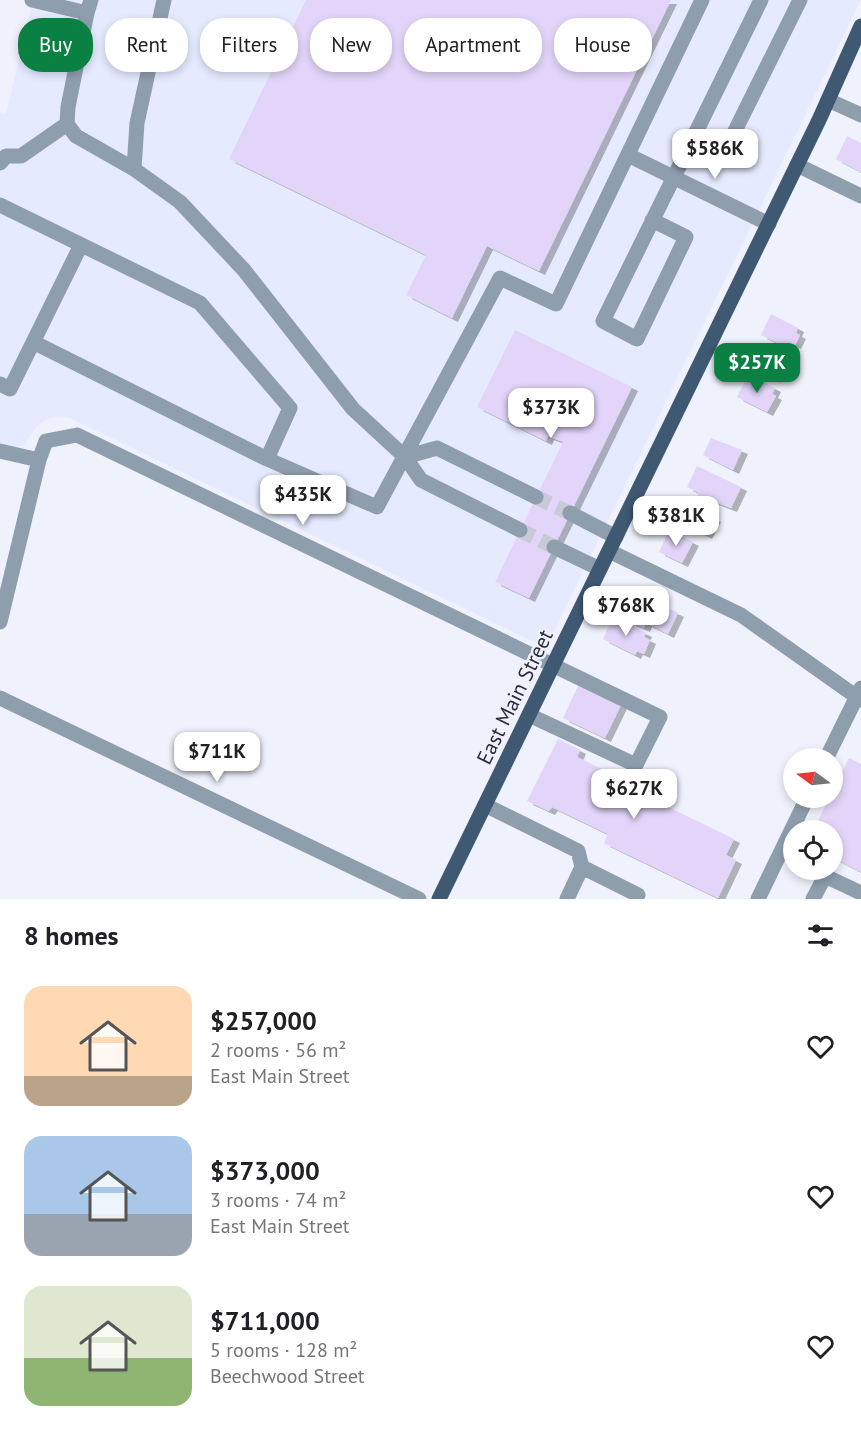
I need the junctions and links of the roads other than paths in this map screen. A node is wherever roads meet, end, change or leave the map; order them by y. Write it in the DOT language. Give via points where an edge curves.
graph roads {
  1 [pos="32,0"];
  2 [pos="164,0"];
  3 [pos="702,0"];
  4 [pos="761,0"];
  5 [pos="800,0"];
  6 [pos="89,7"];
  7 [pos="861,26"];
  8 [pos="828,100"];
  9 [pos="861,115"];
  10 [pos="67,124"];
  11 [pos="694,134"];
  12 [pos="628,155"];
  13 [pos="0,163"];
  14 [pos="797,165"];
  15 [pos="134,169"];
  16 [pos="673,178"];
  17 [pos="861,196"];
  18 [pos="0,205"];
  19 [pos="652,220"];
  20 [pos="769,224"];
  21 [pos="81,245"];
  22 [pos="33,342"];
  23 [pos="0,384"];
  24 [pos="0,450"];
  25 [pos="405,457"];
  26 [pos="267,459"];
  27 [pos="39,460"];
  28 [pos="536,497"];
  29 [pos="570,513"];
  30 [pos="520,530"];
  31 [pos="616,537"];
  32 [pos="554,547"];
  33 [pos="609,551"];
  34 [pos="600,569"];
  35 [pos="0,622"];
  36 [pos="554,665"];
  37 [pos="859,695"];
  38 [pos="0,698"];
  39 [pos="529,715"];
  40 [pos="832,748"];
  41 [pos="485,805"];
  42 [pos="802,808"];
  43 [pos="582,867"];
  44 [pos="861,893"];
  45 [pos="419,899"];
  46 [pos="439,899"];
  47 [pos="567,899"];
  48 [pos="636,899"];
  49 [pos="758,899"];
  50 [pos="813,899"];
  1 -- 6 [label="street"];
  2 -- 15 [label="street" via="136,123"];
  3 -- 12 [label="street"];
  4 -- 11 [label="street"];
  5 -- 11 [label="street" via="725,151"];
  6 -- 10 [label="street"];
  7 -- 8 [label="main road, East Main Street"];
  8 -- 9 [label="street"];
  8 -- 14 [label="main road, East Main Street"];
  10 -- 13 [label="street" via="21,156 6,156"];
  10 -- 15 [label="street" via="76,136"];
  11 -- 16 [label="street"];
  12 -- 16 [label="street"];
  12 -- 25 [label="street" via="556,304 500,278"];
  14 -- 17 [label="street"];
  14 -- 20 [label="main road, East Main Street"];
  15 -- 25 [label="street" via="180,202 244,270 353,409"];
  16 -- 19 [label="street"];
  16 -- 20 [label="street"];
  18 -- 21 [label="street"];
  19 -- 19 [label="street" via="686,237 637,339 603,321"];
  20 -- 31 [label="main road, East Main Street"];
  21 -- 22 [label="street"];
  21 -- 26 [label="street" via="200,303 290,408"];
  22 -- 23 [label="street" via="10,388"];
  22 -- 26 [label="street"];
  24 -- 27 [label="street"];
  25 -- 26 [label="street" via="377,507"];
  25 -- 28 [label="street" via="437,448"];
  25 -- 30 [label="street" via="421,480"];
  27 -- 35 [label="street"];
  27 -- 36 [label="street" via="46,441 77,435"];
  29 -- 31 [label="street"];
  31 -- 33 [label="main road, East Main Street"];
  32 -- 34 [label="street"];
  33 -- 34 [label="main road, East Main Street"];
  33 -- 37 [label="street" via="741,615"];
  34 -- 36 [label="main road, East Main Street"];
  36 -- 39 [label="main road, East Main Street"];
  36 -- 39 [label="street" via="660,717 636,765"];
  37 -- 40 [label="street"];
  38 -- 45 [label="street"];
  39 -- 41 [label="main road, East Main Street"];
  41 -- 43 [label="street" via="578,851"];
  41 -- 46 [label="main road, East Main Street"];
  42 -- 49 [label="street"];
  43 -- 47 [label="street"];
  43 -- 48 [label="street" via="638,895"];
  44 -- 50 [label="street" via="825,876"];
}
